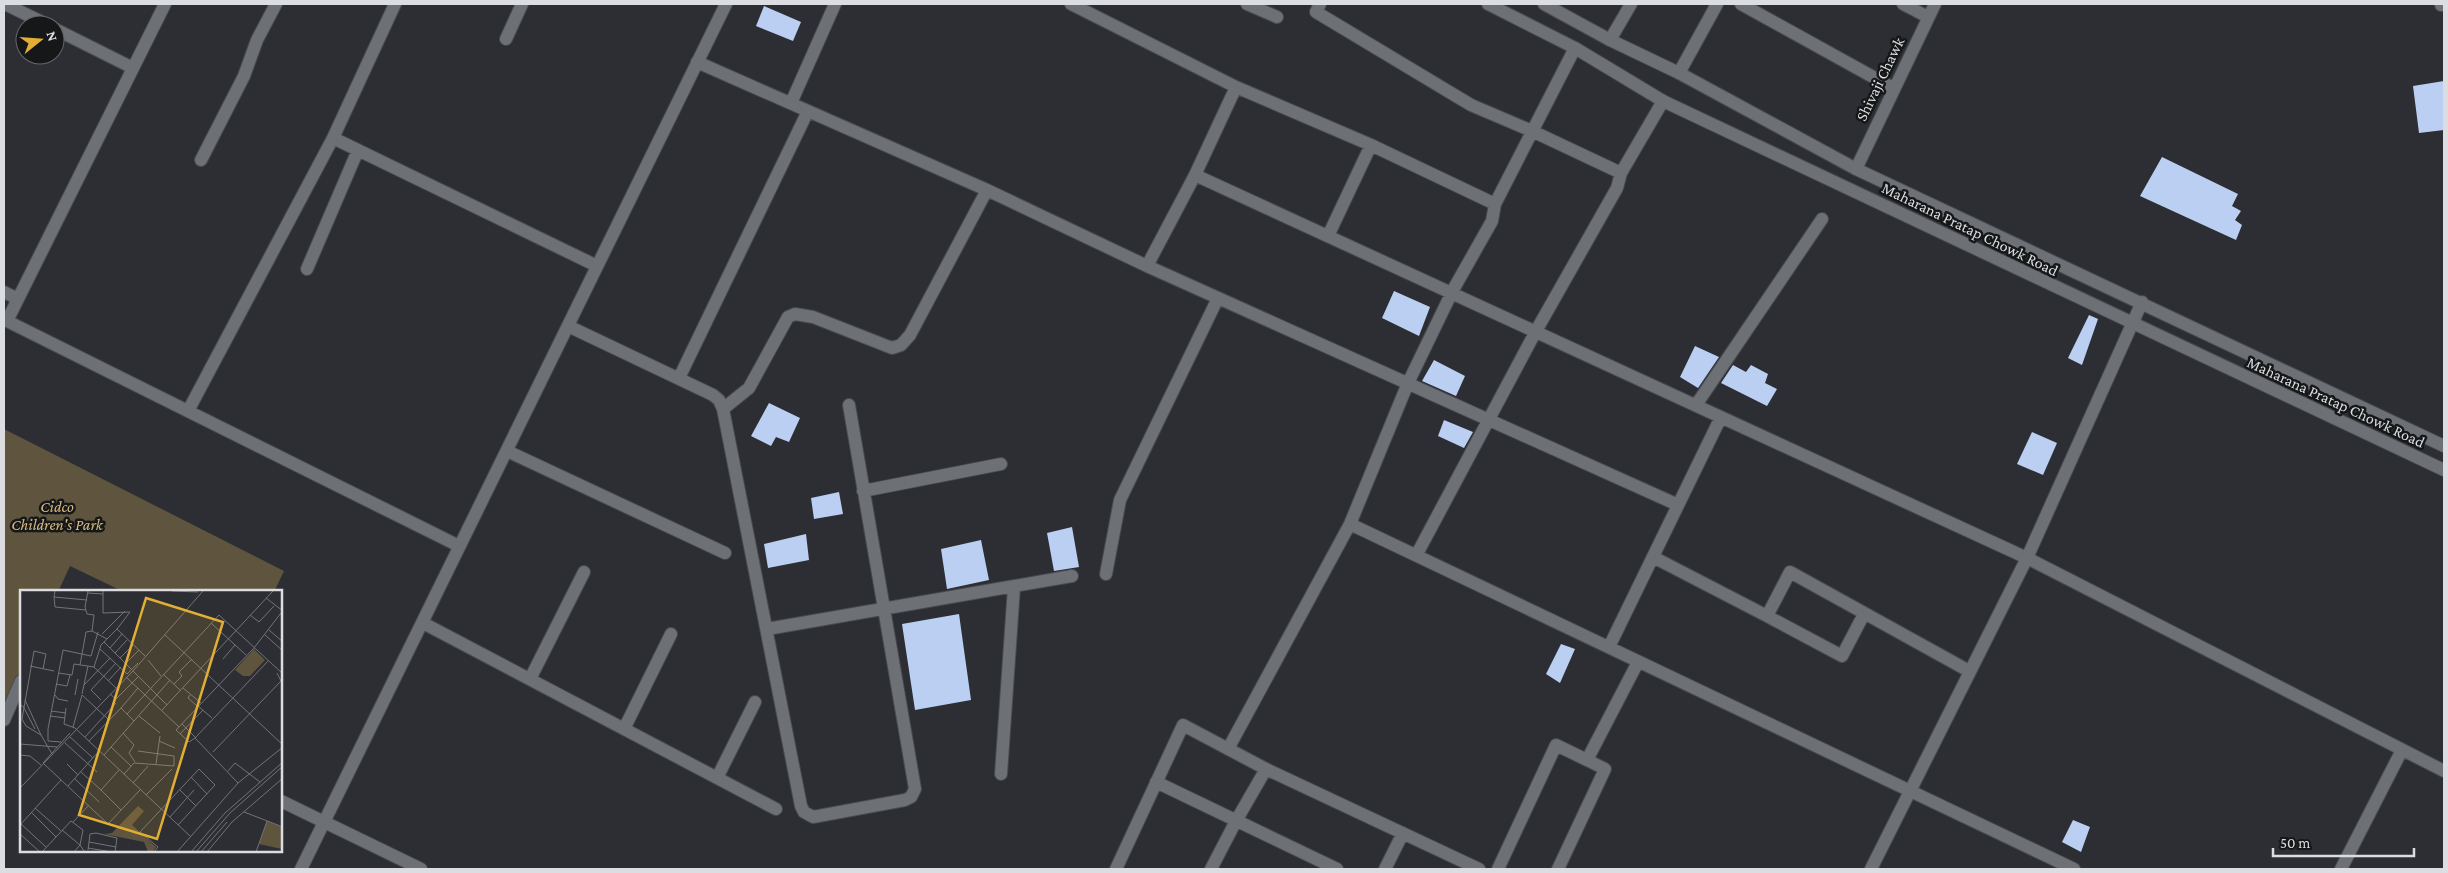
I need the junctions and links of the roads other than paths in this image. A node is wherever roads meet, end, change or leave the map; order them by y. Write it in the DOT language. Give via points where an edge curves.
graph roads {
  1 [pos="5,4"];
  2 [pos="165,4"];
  3 [pos="276,4"];
  4 [pos="394,4"];
  5 [pos="522,4"];
  6 [pos="726,4"];
  7 [pos="834,4"];
  8 [pos="1247,4"];
  9 [pos="1320,4"];
  10 [pos="1488,4"];
  11 [pos="1544,4"];
  12 [pos="1631,4"];
  13 [pos="1717,4"];
  14 [pos="1741,4"];
  15 [pos="1903,4"];
  16 [pos="1935,4"];
  17 [pos="1076,5"];
  18 [pos="28,15"];
  19 [pos="1277,17"];
  20 [pos="1928,17"];
  21 [pos="65,34"];
  22 [pos="506,39"];
  23 [pos="1610,40"];
  24 [pos="1575,48"];
  25 [pos="697,62"];
  26 [pos="133,68"];
  27 [pos="1679,74"];
  28 [pos="1236,87"];
  29 [pos="1893,88"];
  30 [pos="1664,100"];
  31 [pos="791,103"];
  32 [pos="808,111"];
  33 [pos="1532,131"];
  34 [pos="333,138"];
  35 [pos="1371,145"];
  36 [pos="358,150"];
  37 [pos="201,160"];
  38 [pos="1856,169"];
  39 [pos="1621,173"];
  40 [pos="1195,175"];
  41 [pos="987,190"];
  42 [pos="1495,204"];
  43 [pos="1822,219"];
  44 [pos="1328,236"];
  45 [pos="597,266"];
  46 [pos="1147,266"];
  47 [pos="307,269"];
  48 [pos="4,292"];
  49 [pos="1453,294"];
  50 [pos="1218,298"];
  51 [pos="18,299"];
  52 [pos="2142,302"];
  53 [pos="2131,324"];
  54 [pos="568,326"];
  55 [pos="1536,332"];
  56 [pos="679,378"];
  57 [pos="1408,383"];
  58 [pos="849,405"];
  59 [pos="1696,405"];
  60 [pos="723,409"];
  61 [pos="188,411"];
  62 [pos="1722,417"];
  63 [pos="1488,420"];
  64 [pos="2444,446"];
  65 [pos="507,451"];
  66 [pos="1001,464"];
  67 [pos="2444,470"];
  68 [pos="863,490"];
  69 [pos="1678,505"];
  70 [pos="1350,524"];
  71 [pos="460,546"];
  72 [pos="725,553"];
  73 [pos="1417,554"];
  74 [pos="1653,557"];
  75 [pos="2027,558"];
  76 [pos="584,572"];
  77 [pos="1106,574"];
  78 [pos="1072,576"];
  79 [pos="1014,586"];
  80 [pos="884,609"];
  81 [pos="1864,614"];
  82 [pos="1766,616"];
  83 [pos="423,623"];
  84 [pos="768,629"];
  85 [pos="671,634"];
  86 [pos="1609,647"];
  87 [pos="1638,662"];
  88 [pos="1969,671"];
  89 [pos="530,679"];
  90 [pos="20,683"];
  91 [pos="755,702"];
  92 [pos="4,720"];
  93 [pos="624,729"];
  94 [pos="1228,749"];
  95 [pos="2402,750"];
  96 [pos="1587,760"];
  97 [pos="1266,769"];
  98 [pos="2444,771"];
  99 [pos="1001,774"];
  100 [pos="717,778"];
  101 [pos="1156,782"];
  102 [pos="1910,790"];
  103 [pos="282,801"];
  104 [pos="776,809"];
  105 [pos="1236,820"];
  106 [pos="324,822"];
  107 [pos="1403,834"];
  108 [pos="301,869"];
  109 [pos="421,869"];
  110 [pos="1116,869"];
  111 [pos="1211,869"];
  112 [pos="1337,869"];
  113 [pos="1385,869"];
  114 [pos="1480,869"];
  115 [pos="1498,869"];
  116 [pos="1558,869"];
  117 [pos="1871,869"];
  118 [pos="2074,869"];
  119 [pos="2341,869"];
  1 -- 18 [label="street"];
  2 -- 26 [label="street"];
  3 -- 37 [label="street"];
  4 -- 34 [label="street"];
  5 -- 22 [label="street"];
  6 -- 25 [label="street"];
  7 -- 31 [label="street"];
  8 -- 19 [label="street"];
  9 -- 33 [label="street" via="1316,12 1471,105"];
  10 -- 24 [label="street, Maharana Pratap Chowk Road"];
  11 -- 23 [label="street, Maharana Pratap Chowk Road"];
  12 -- 23 [label="street"];
  13 -- 27 [label="street"];
  14 -- 29 [label="street"];
  15 -- 20 [label="street"];
  16 -- 20 [label="street, Shivaji Chawk"];
  17 -- 28 [label="street"];
  20 -- 29 [label="street, Shivaji Chawk"];
  21 -- 26 [label="street"];
  23 -- 27 [label="street, Maharana Pratap Chowk Road"];
  24 -- 30 [label="street, Maharana Pratap Chowk Road"];
  24 -- 33 [label="street"];
  25 -- 31 [label="street"];
  25 -- 45 [label="street"];
  26 -- 51 [label="street"];
  27 -- 38 [label="street, Maharana Pratap Chowk Road"];
  28 -- 35 [label="street"];
  28 -- 40 [label="street"];
  29 -- 38 [label="street, Shivaji Chawk"];
  30 -- 39 [label="street"];
  30 -- 53 [label="street, Maharana Pratap Chowk Road"];
  31 -- 32 [label="street"];
  32 -- 41 [label="street"];
  32 -- 56 [label="street"];
  33 -- 39 [label="street"];
  33 -- 42 [label="street"];
  34 -- 36 [label="street"];
  34 -- 61 [label="street"];
  35 -- 42 [label="street"];
  35 -- 44 [label="street"];
  36 -- 45 [label="street"];
  36 -- 47 [label="street"];
  38 -- 52 [label="street, Maharana Pratap Chowk Road"];
  39 -- 55 [label="street" via="1617,188"];
  40 -- 44 [label="street"];
  40 -- 46 [label="street"];
  41 -- 46 [label="street"];
  41 -- 60 [label="street" via="910,335 901,345 892,348 813,317 795,314 788,317 749,388"];
  42 -- 49 [label="street" via="1492,221"];
  43 -- 59 [label="street"];
  44 -- 49 [label="street"];
  45 -- 54 [label="street"];
  46 -- 50 [label="street"];
  48 -- 51 [label="street"];
  49 -- 55 [label="street"];
  49 -- 57 [label="street"];
  50 -- 57 [label="street"];
  50 -- 77 [label="street" via="1120,500"];
  51 -- 61 [label="street" via="7,321"];
  52 -- 53 [label="street"];
  52 -- 64 [label="street, Maharana Pratap Chowk Road"];
  53 -- 67 [label="street, Maharana Pratap Chowk Road"];
  53 -- 75 [label="street"];
  54 -- 56 [label="street"];
  54 -- 65 [label="street"];
  55 -- 59 [label="street"];
  55 -- 63 [label="street"];
  56 -- 60 [label="street" via="713,395"];
  57 -- 63 [label="street"];
  57 -- 70 [label="street"];
  58 -- 68 [label="street"];
  59 -- 62 [label="street"];
  60 -- 84 [label="street"];
  61 -- 71 [label="street"];
  62 -- 69 [label="street"];
  62 -- 75 [label="street"];
  63 -- 69 [label="street"];
  63 -- 73 [label="street"];
  65 -- 71 [label="street"];
  65 -- 72 [label="street"];
  66 -- 68 [label="street"];
  68 -- 80 [label="street"];
  69 -- 74 [label="street"];
  70 -- 73 [label="street"];
  70 -- 94 [label="street"];
  71 -- 83 [label="street"];
  73 -- 86 [label="street"];
  74 -- 82 [label="street"];
  74 -- 86 [label="street"];
  75 -- 88 [label="street"];
  75 -- 95 [label="street"];
  76 -- 89 [label="street"];
  78 -- 79 [label="street"];
  79 -- 80 [label="street"];
  79 -- 99 [label="street"];
  80 -- 84 [label="street"];
  80 -- 84 [label="street" via="915,789 905,800 817,816 808,815 801,806"];
  81 -- 82 [label="street" via="1842,656"];
  81 -- 82 [label="street" via="1790,572"];
  81 -- 88 [label="street"];
  83 -- 89 [label="street"];
  83 -- 106 [label="street"];
  85 -- 93 [label="street"];
  86 -- 87 [label="street"];
  87 -- 96 [label="street"];
  87 -- 102 [label="street"];
  88 -- 102 [label="street"];
  89 -- 93 [label="street"];
  90 -- 92 [label="street"];
  91 -- 100 [label="street"];
  93 -- 100 [label="street"];
  94 -- 97 [label="street"];
  94 -- 101 [label="street" via="1183,726"];
  95 -- 98 [label="street"];
  95 -- 119 [label="street"];
  96 -- 115 [label="street" via="1556,745"];
  96 -- 116 [label="street" via="1605,769"];
  97 -- 105 [label="street"];
  97 -- 107 [label="street"];
  100 -- 104 [label="street"];
  101 -- 105 [label="street"];
  101 -- 110 [label="street"];
  102 -- 117 [label="street"];
  102 -- 118 [label="street"];
  103 -- 106 [label="street"];
  105 -- 111 [label="street"];
  105 -- 112 [label="street"];
  106 -- 108 [label="street"];
  106 -- 109 [label="street"];
  107 -- 113 [label="street"];
  107 -- 114 [label="street"];
}
